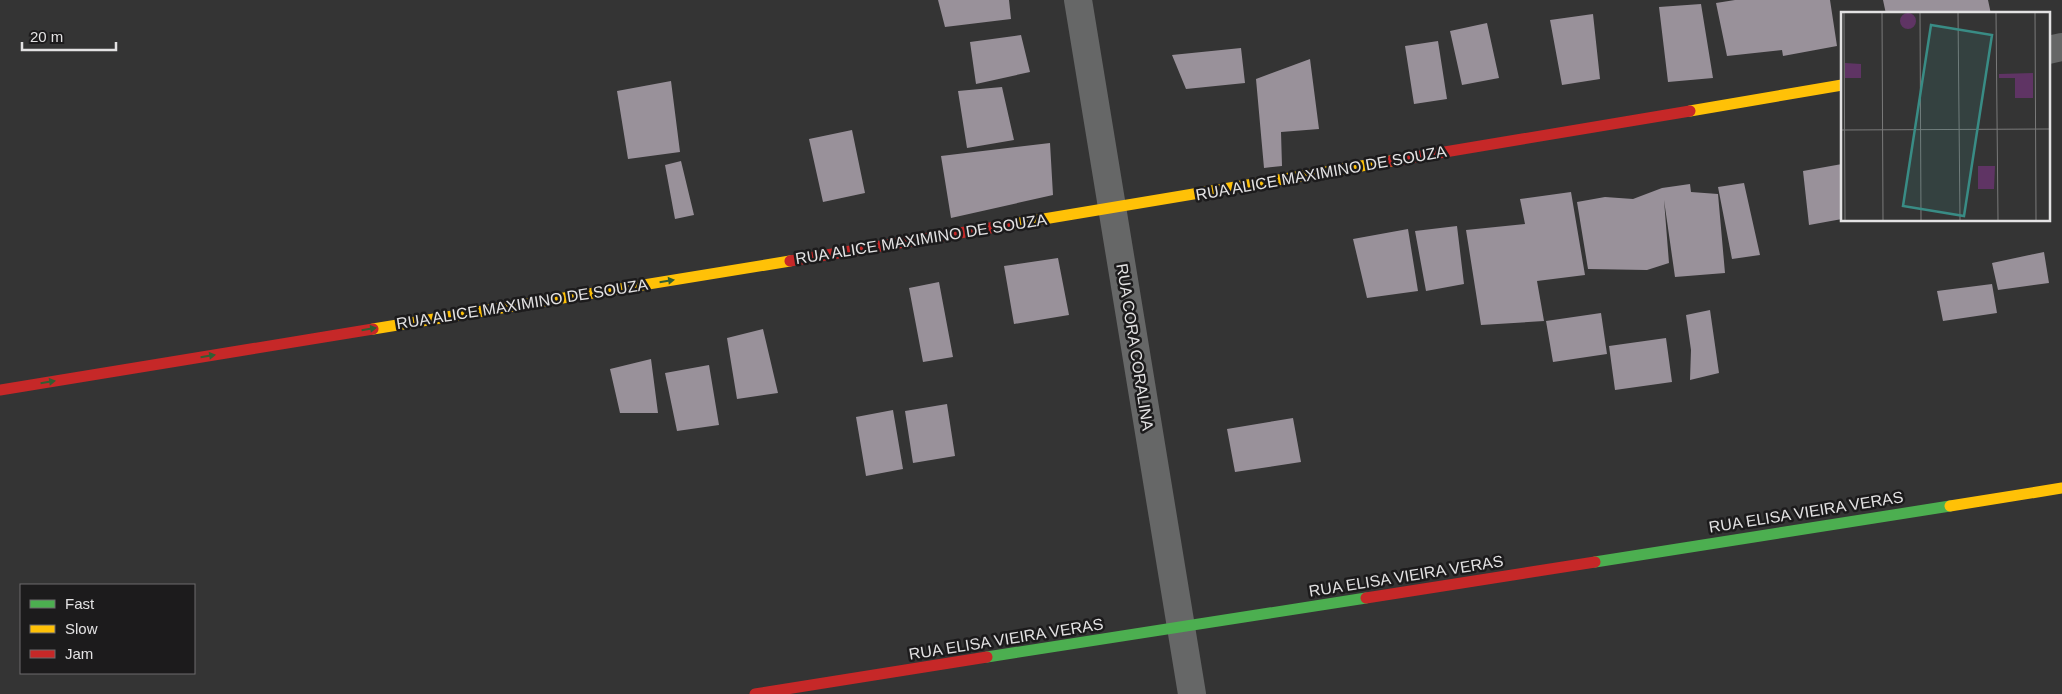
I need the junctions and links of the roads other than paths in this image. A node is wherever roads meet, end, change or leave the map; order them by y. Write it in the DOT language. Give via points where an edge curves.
graph roads {
  1 [pos="1078,0"];
  2 [pos="1841,85"];
  3 [pos="1112,208"];
  4 [pos="0,390"];
  5 [pos="2062,488"];
  6 [pos="1181,628"];
  7 [pos="754,694"];
  8 [pos="1192,694"];
  1 -- 3 [label="street, RUA CORA CORALINA"];
  2 -- 3 [label="street, RUA ALICE MAXIMINO DE SOUZA"];
  4 -- 3 [label="street, RUA ALICE MAXIMINO DE SOUZA, one-way"];
  3 -- 6 [label="street, RUA CORA CORALINA"];
  5 -- 6 [label="street, RUA ELISA VIEIRA VERAS"];
  6 -- 7 [label="street, RUA ELISA VIEIRA VERAS"];
  6 -- 8 [label="street, RUA CORA CORALINA"];
}
